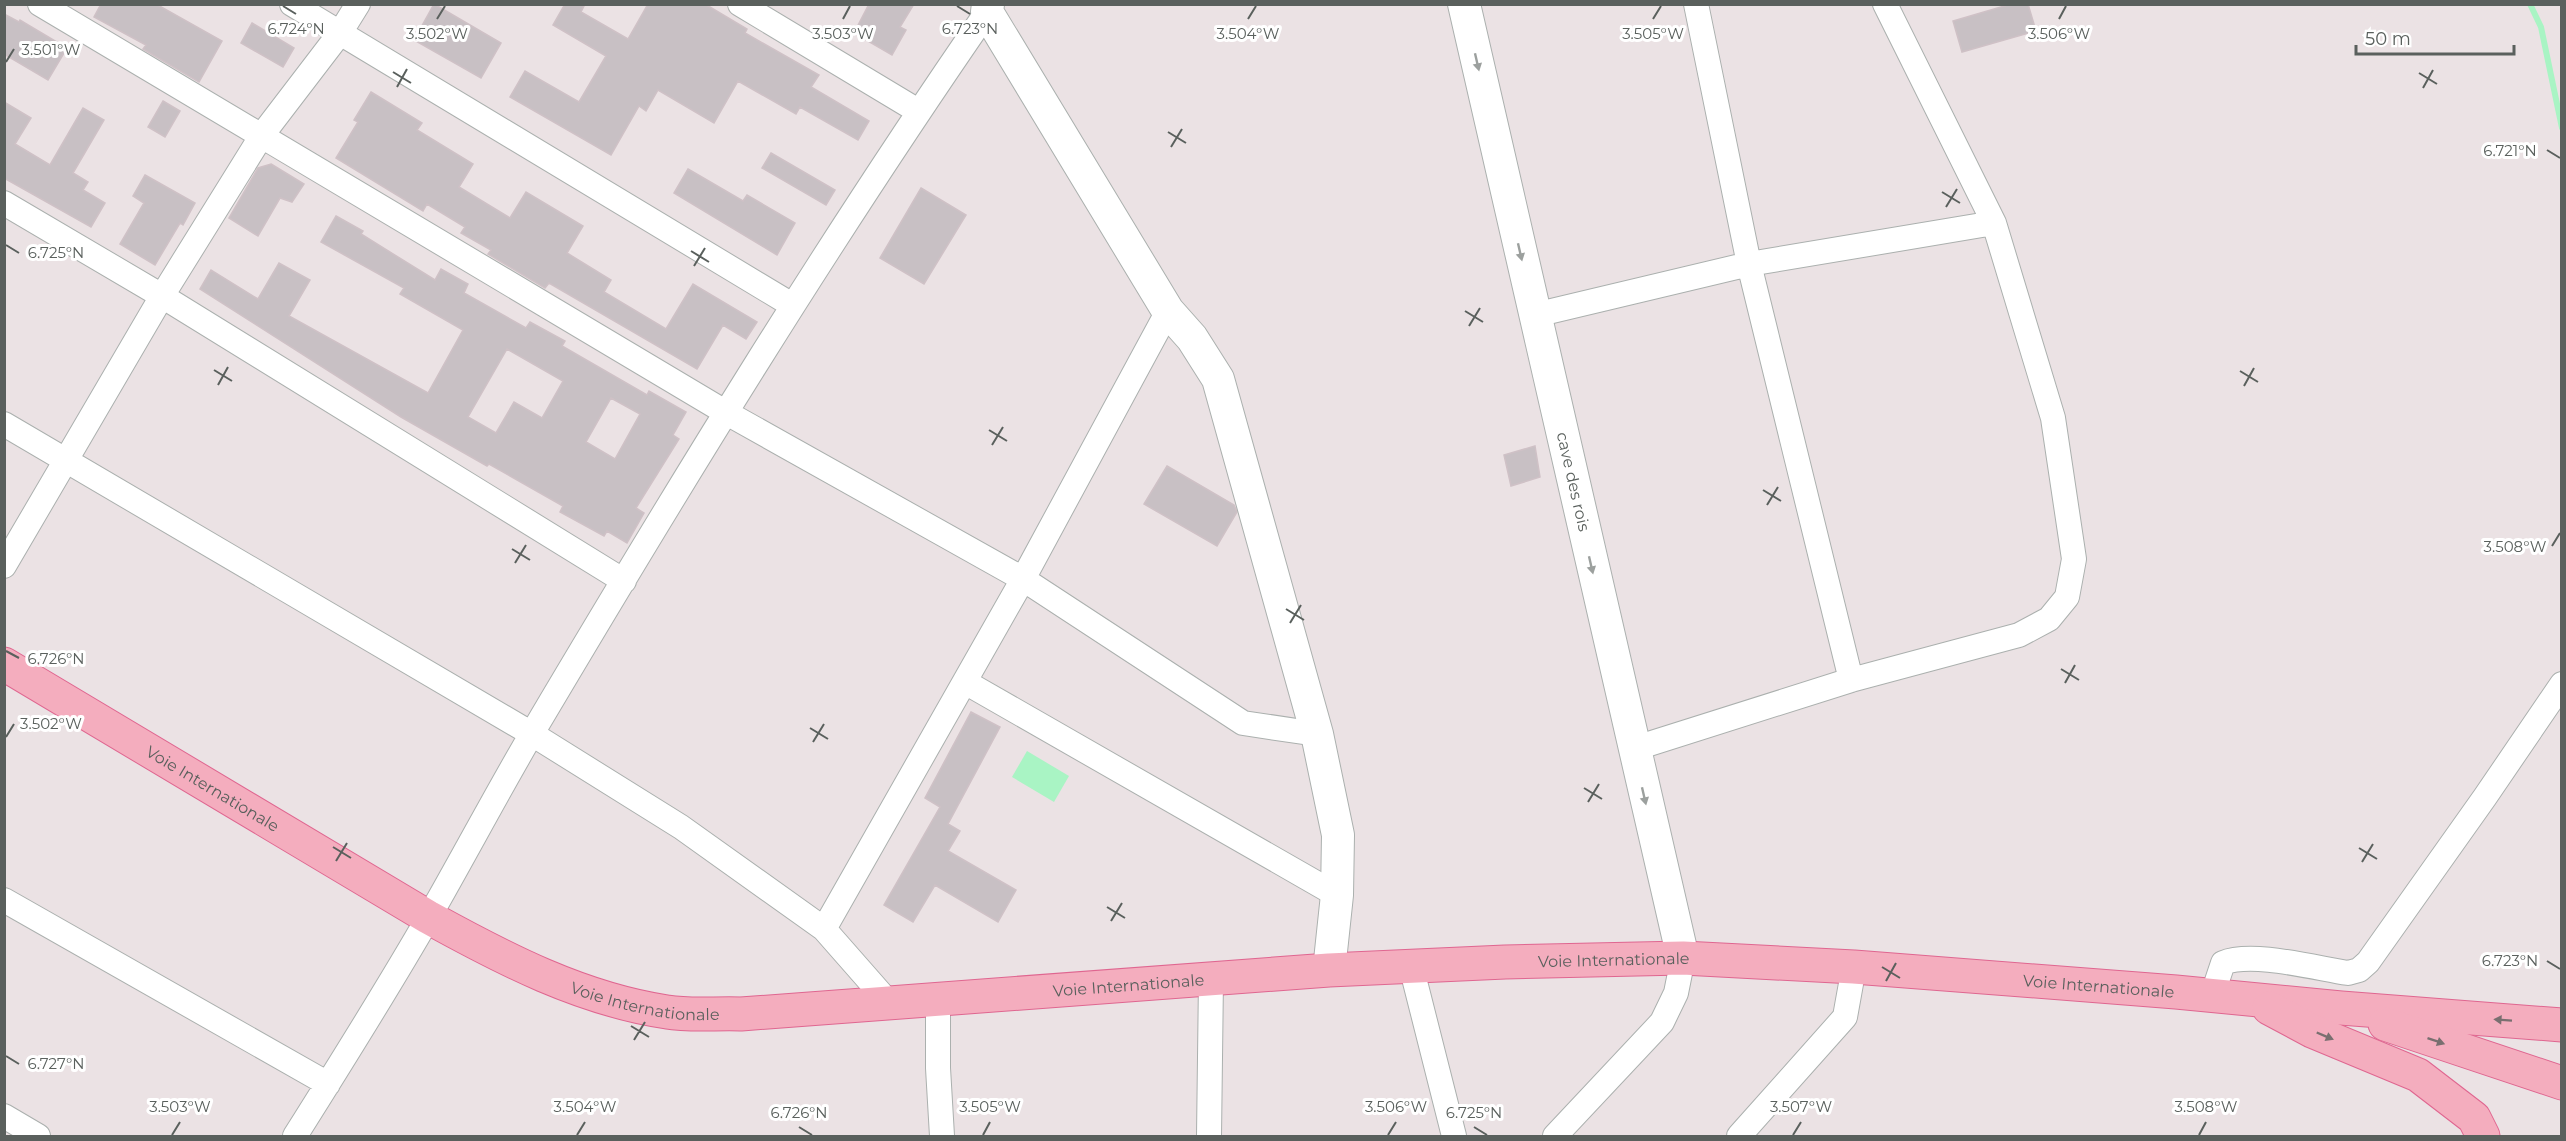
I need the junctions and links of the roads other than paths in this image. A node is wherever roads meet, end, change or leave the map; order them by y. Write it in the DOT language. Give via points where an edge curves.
graph roads {
  1 [pos="40,4"];
  2 [pos="292,4"];
  3 [pos="358,4"];
  4 [pos="740,4"];
  5 [pos="1464,4"];
  6 [pos="1696,4"];
  7 [pos="1885,4"];
  8 [pos="987,8"];
  9 [pos="340,33"];
  10 [pos="918,111"];
  11 [pos="262,135"];
  12 [pos="4,203"];
  13 [pos="1994,223"];
  14 [pos="1749,264"];
  15 [pos="162,296"];
  16 [pos="792,304"];
  17 [pos="1168,311"];
  18 [pos="1534,315"];
  19 [pos="725,412"];
  20 [pos="4,424"];
  21 [pos="65,458"];
  22 [pos="4,566"];
  23 [pos="1023,579"];
  24 [pos="624,581"];
  25 [pos="4,664"];
  26 [pos="1851,680"];
  27 [pos="965,682"];
  28 [pos="2562,684"];
  29 [pos="532,734"];
  30 [pos="1317,734"];
  31 [pos="1633,749"];
  32 [pos="1337,895"];
  33 [pos="4,900"];
  34 [pos="428,917"];
  35 [pos="824,930"];
  36 [pos="1683,958"];
  37 [pos="1411,966"];
  38 [pos="1854,967"];
  39 [pos="1329,970"];
  40 [pos="1211,979"];
  41 [pos="2212,996"];
  42 [pos="938,1001"];
  43 [pos="2254,1001"];
  44 [pos="890,1003"];
  45 [pos="2341,1008"];
  46 [pos="2562,1025"];
  47 [pos="2562,1083"];
  48 [pos="328,1084"];
  49 [pos="4,1116"];
  50 [pos="38,1137"];
  51 [pos="296,1137"];
  52 [pos="942,1137"];
  53 [pos="1209,1137"];
  54 [pos="1454,1137"];
  55 [pos="1555,1137"];
  56 [pos="1739,1137"];
  57 [pos="2483,1137"];
  1 -- 11 [label="street"];
  2 -- 9 [label="street"];
  3 -- 9 [label="street"];
  4 -- 10 [label="street"];
  5 -- 18 [label="street, cave des rois, one-way"];
  6 -- 14 [label="street"];
  7 -- 13 [label="street"];
  8 -- 10 [label="street"];
  8 -- 17 [label="street"];
  9 -- 11 [label="street"];
  9 -- 16 [label="street"];
  10 -- 16 [label="street"];
  11 -- 15 [label="street"];
  11 -- 19 [label="street"];
  12 -- 15 [label="street"];
  13 -- 14 [label="street"];
  13 -- 26 [label="street" via="2053,418 2073,559 2067,597 2049,619 2019,634"];
  14 -- 18 [label="street"];
  14 -- 26 [label="street"];
  15 -- 21 [label="street"];
  15 -- 24 [label="street"];
  16 -- 19 [label="street"];
  17 -- 23 [label="street"];
  17 -- 30 [label="street" via="1192,338 1218,379"];
  18 -- 31 [label="street, cave des rois, one-way"];
  19 -- 23 [label="street"];
  19 -- 24 [label="street"];
  20 -- 21 [label="street"];
  21 -- 22 [label="street"];
  21 -- 29 [label="street"];
  23 -- 27 [label="street"];
  23 -- 30 [label="street" via="1243,723"];
  24 -- 29 [label="street"];
  25 -- 34 [label="main road, Voie Internationale"];
  26 -- 31 [label="street"];
  27 -- 32 [label="street"];
  27 -- 35 [label="street"];
  28 -- 41 [label="street" via="2368,962 2348,973 2234,958 2223,963"];
  29 -- 34 [label="street"];
  29 -- 35 [label="street" via="681,827"];
  30 -- 32 [label="street" via="1338,835"];
  31 -- 36 [label="street, cave des rois, one-way"];
  32 -- 39 [label="street"];
  33 -- 48 [label="street"];
  34 -- 44 [label="main road, Voie Internationale" via="499,956 607,1000 669,1013 741,1014"];
  34 -- 48 [label="street"];
  35 -- 44 [label="street"];
  36 -- 37 [label="main road, Voie Internationale"];
  36 -- 38 [label="main road, Voie Internationale"];
  36 -- 55 [label="street" via="1676,993 1662,1022"];
  37 -- 39 [label="main road, Voie Internationale"];
  37 -- 54 [label="street"];
  38 -- 41 [label="main road, Voie Internationale"];
  38 -- 56 [label="street" via="1845,1017"];
  39 -- 40 [label="main road, Voie Internationale"];
  40 -- 42 [label="main road, Voie Internationale"];
  40 -- 53 [label="street"];
  41 -- 43 [label="main road, Voie Internationale"];
  42 -- 44 [label="main road, Voie Internationale"];
  42 -- 52 [label="street"];
  43 -- 45 [label="main road, Voie Internationale"];
  43 -- 57 [label="main road, one-way" via="2418,1075 2474,1118"];
  46 -- 45 [label="main road, Voie Internationale, one-way"];
  45 -- 47 [label="main road, Voie Internationale, one-way"];
  48 -- 51 [label="street"];
  49 -- 50 [label="street"];
}
